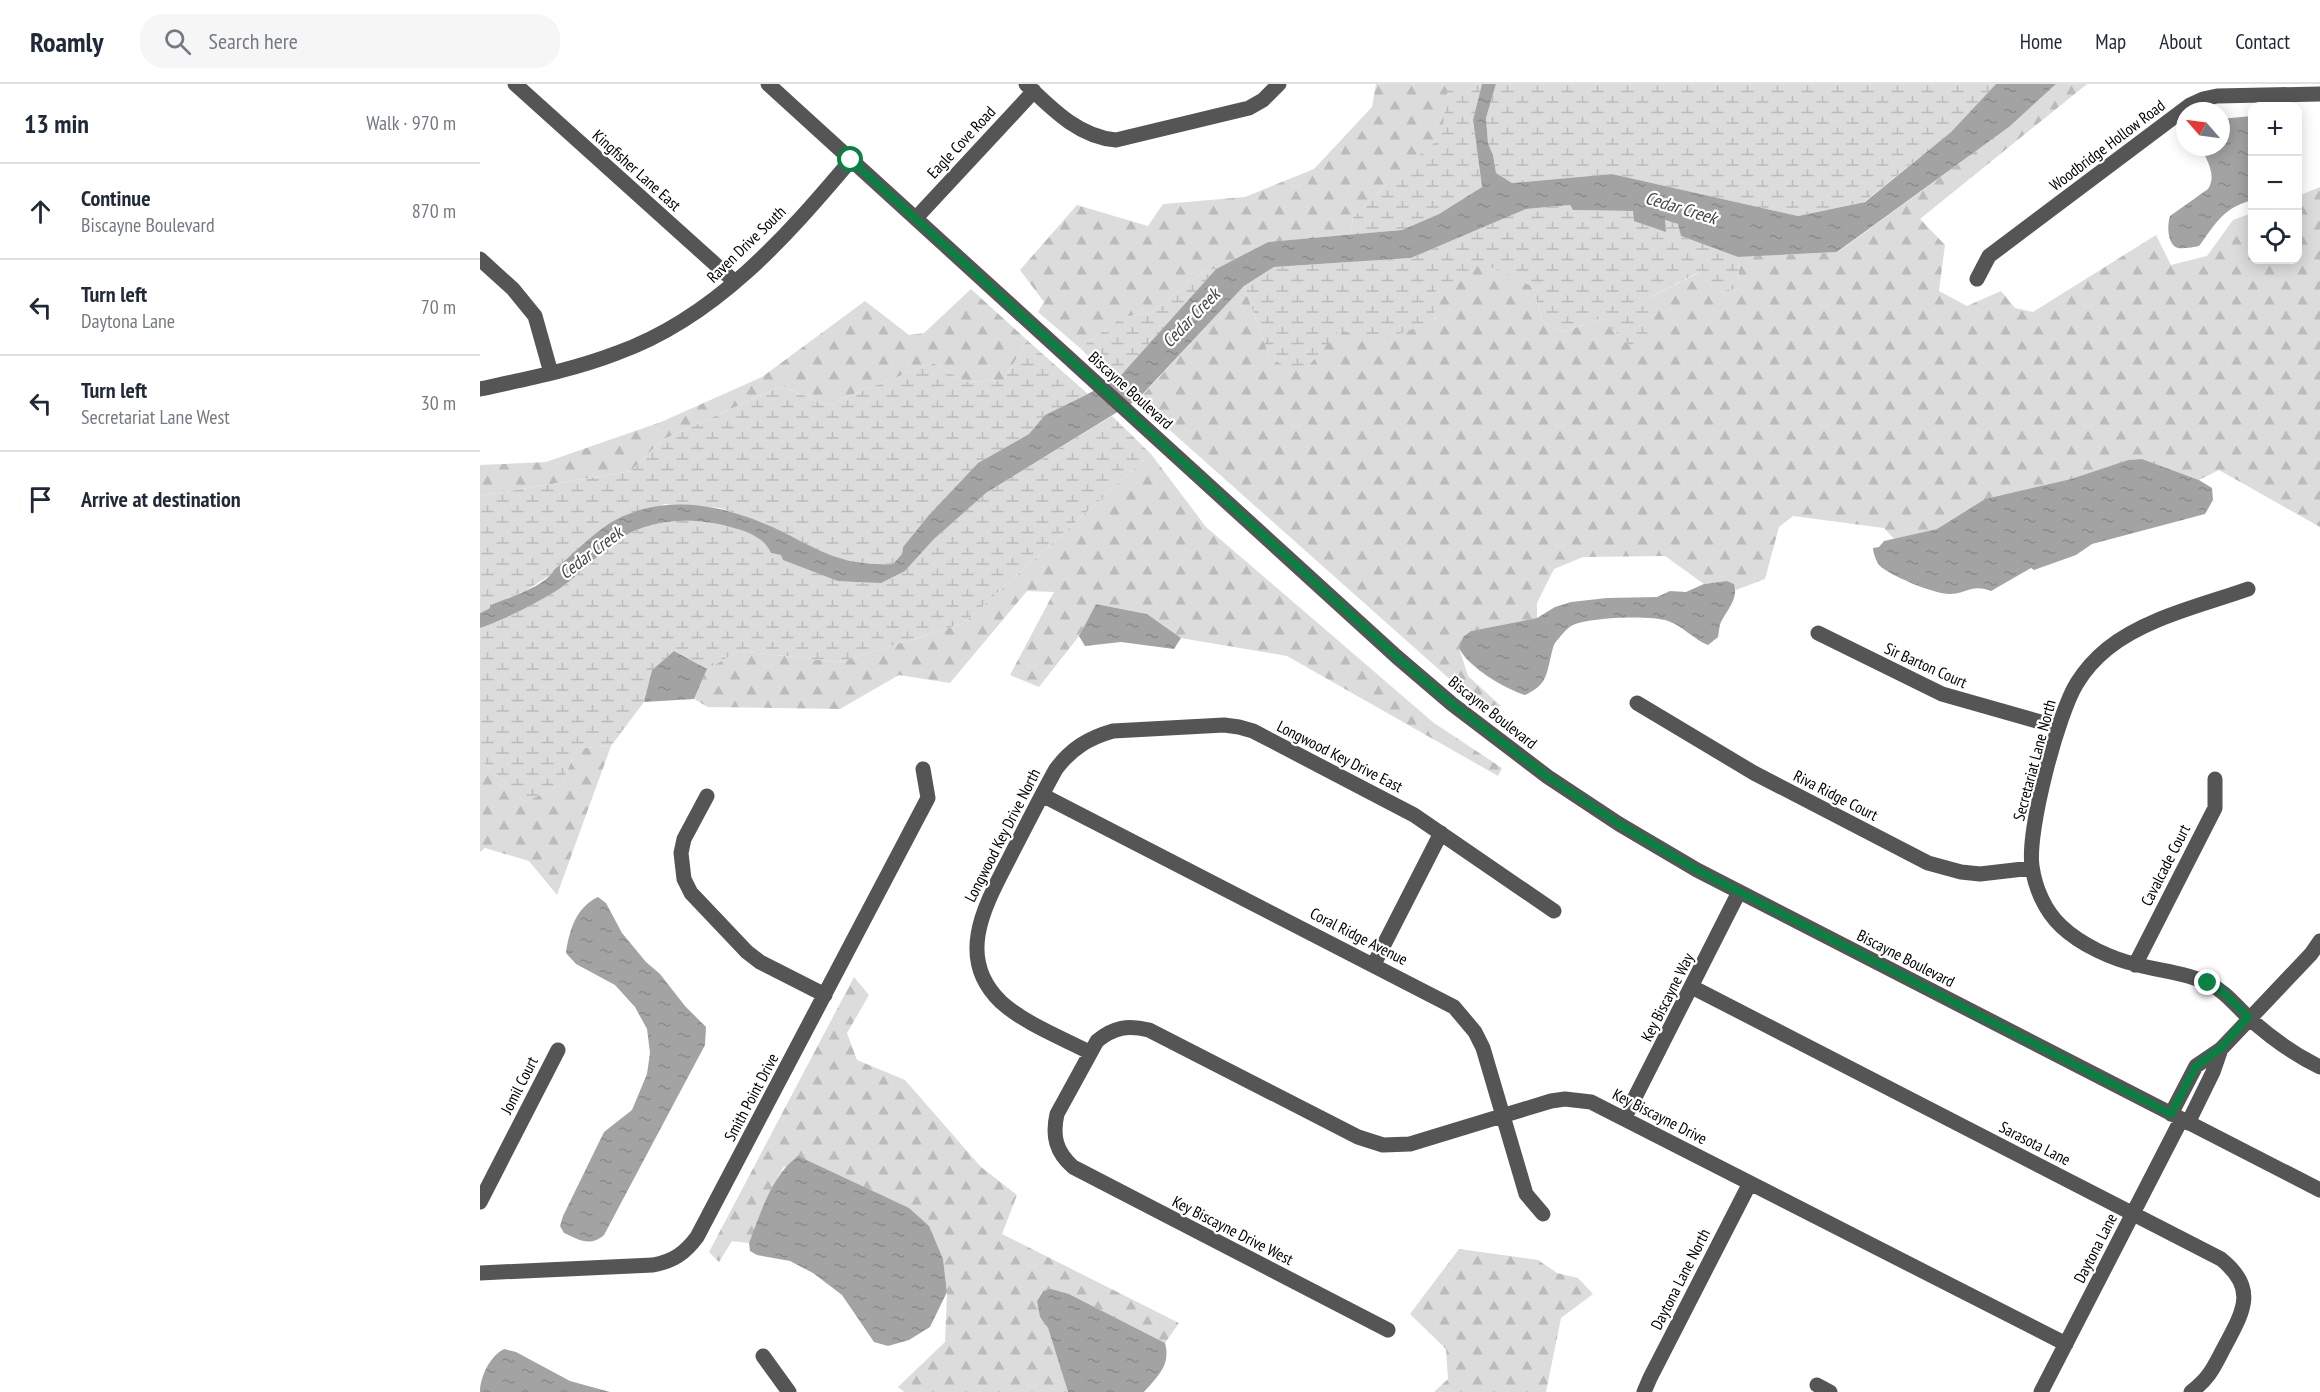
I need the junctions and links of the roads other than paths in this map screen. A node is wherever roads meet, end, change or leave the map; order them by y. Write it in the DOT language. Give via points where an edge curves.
graph roads {
  1 [pos="515,84"];
  2 [pos="768,84"];
  3 [pos="1279,84"];
  4 [pos="1030,88"];
  5 [pos="2320,94"];
  6 [pos="851,160"];
  7 [pos="916,218"];
  8 [pos="480,259"];
  9 [pos="1977,279"];
  10 [pos="735,282"];
  11 [pos="551,373"];
  12 [pos="480,389"];
  13 [pos="2248,589"];
  14 [pos="1818,633"];
  15 [pos="1637,703"];
  16 [pos="2058,727"];
  17 [pos="1083,742"];
  18 [pos="923,769"];
  19 [pos="2216,779"];
  20 [pos="1042,795"];
  21 [pos="707,796"];
  22 [pos="1441,833"];
  23 [pos="2032,868"];
  24 [pos="1739,892"];
  25 [pos="1554,911"];
  26 [pos="2320,941"];
  27 [pos="1374,964"];
  28 [pos="2135,965"];
  29 [pos="1692,987"];
  30 [pos="825,995"];
  31 [pos="2248,1017"];
  32 [pos="558,1050"];
  33 [pos="1089,1052"];
  34 [pos="2320,1067"];
  35 [pos="1502,1116"];
  36 [pos="1625,1117"];
  37 [pos="2180,1119"];
  38 [pos="1750,1183"];
  39 [pos="2320,1190"];
  40 [pos="480,1202"];
  41 [pos="2133,1213"];
  42 [pos="1543,1214"];
  43 [pos="480,1273"];
  44 [pos="1388,1330"];
  45 [pos="2066,1344"];
  46 [pos="763,1356"];
  47 [pos="789,1392"];
  48 [pos="1644,1392"];
  49 [pos="2041,1392"];
  50 [pos="2191,1392"];
  1 -- 10 [label="street, Kingfisher Lane East"];
  2 -- 6 [label="street, Biscayne Boulevard"];
  3 -- 4 [label="street" via="1249,108 1116,140 1085,133"];
  4 -- 7 [label="street, Eagle Cove Road"];
  5 -- 9 [label="street, Woodbridge Hollow Road" via="2217,96 2190,105 1989,256"];
  6 -- 7 [label="street, Biscayne Boulevard"];
  6 -- 10 [label="street, Raven Drive South" via="769,252"];
  7 -- 24 [label="street, Biscayne Boulevard" via="1397,657 1499,742 1619,824"];
  8 -- 11 [label="street" via="535,316"];
  10 -- 11 [label="street, Raven Drive South" via="692,314 644,342"];
  11 -- 12 [label="street, Raven Drive South"];
  13 -- 16 [label="street, Secretariat Lane North" via="2142,627 2105,650 2077,683"];
  14 -- 16 [label="street, Sir Barton Court" via="1942,694"];
  15 -- 23 [label="street, Riva Ridge Court" via="1754,773 1928,863 1980,874"];
  16 -- 23 [label="street, Secretariat Lane North" via="2033,832"];
  17 -- 20 [label="street, Longwood Key Drive North" via="1061,762"];
  17 -- 22 [label="street, Longwood Key Drive East" via="1113,731 1239,727 1414,815"];
  18 -- 30 [label="street, Smith Point Drive" via="928,798"];
  19 -- 28 [label="street, Cavalcade Court" via="2215,808"];
  20 -- 27 [label="street, Coral Ridge Avenue"];
  20 -- 33 [label="street, Longwood Key Drive North" via="983,909 977,932 980,968 1000,1001"];
  21 -- 30 [label="street" via="684,839 681,853 684,879 692,893 760,962"];
  22 -- 25 [label="street, Longwood Key Drive East"];
  22 -- 27 [label="street"];
  23 -- 28 [label="street, Secretariat Lane North" via="2046,908 2061,927 2111,957"];
  24 -- 29 [label="street, Key Biscayne Way"];
  24 -- 37 [label="street, Biscayne Boulevard"];
  26 -- 31 [label="street, Daytona Lane"];
  27 -- 35 [label="street, Coral Ridge Avenue" via="1441,999 1465,1017 1483,1048"];
  28 -- 31 [label="street, Secretariat Lane North" via="2208,983"];
  29 -- 36 [label="street, Key Biscayne Way"];
  29 -- 41 [label="street, Sarasota Lane"];
  30 -- 43 [label="street, Smith Point Drive" via="698,1237 685,1253 654,1265"];
  31 -- 34 [label="street, Secretariat Lane North" via="2270,1036"];
  31 -- 37 [label="street, Daytona Lane" via="2221,1048 2196,1066"];
  32 -- 40 [label="street, Jomil Court"];
  33 -- 35 [label="street, Key Biscayne Drive" via="1097,1041 1120,1027 1149,1030 1372,1143 1410,1144"];
  33 -- 44 [label="street, Key Biscayne Drive West" via="1057,1114 1054,1127 1064,1160"];
  35 -- 36 [label="street, Key Biscayne Drive" via="1565,1099 1592,1102"];
  35 -- 42 [label="street, Coral Ridge Avenue" via="1526,1194"];
  36 -- 38 [label="street, Key Biscayne Drive"];
  37 -- 39 [label="street, Biscayne Boulevard"];
  37 -- 41 [label="street, Daytona Lane"];
  38 -- 45 [label="street, Key Biscayne Drive"];
  38 -- 48 [label="street, Daytona Lane North"];
  41 -- 45 [label="street, Daytona Lane"];
  41 -- 50 [label="street, Sarasota Lane" via="2221,1258 2241,1282 2242,1312 2208,1379"];
  45 -- 49 [label="street, Daytona Lane"];
  46 -- 47 [label="street"];
}
